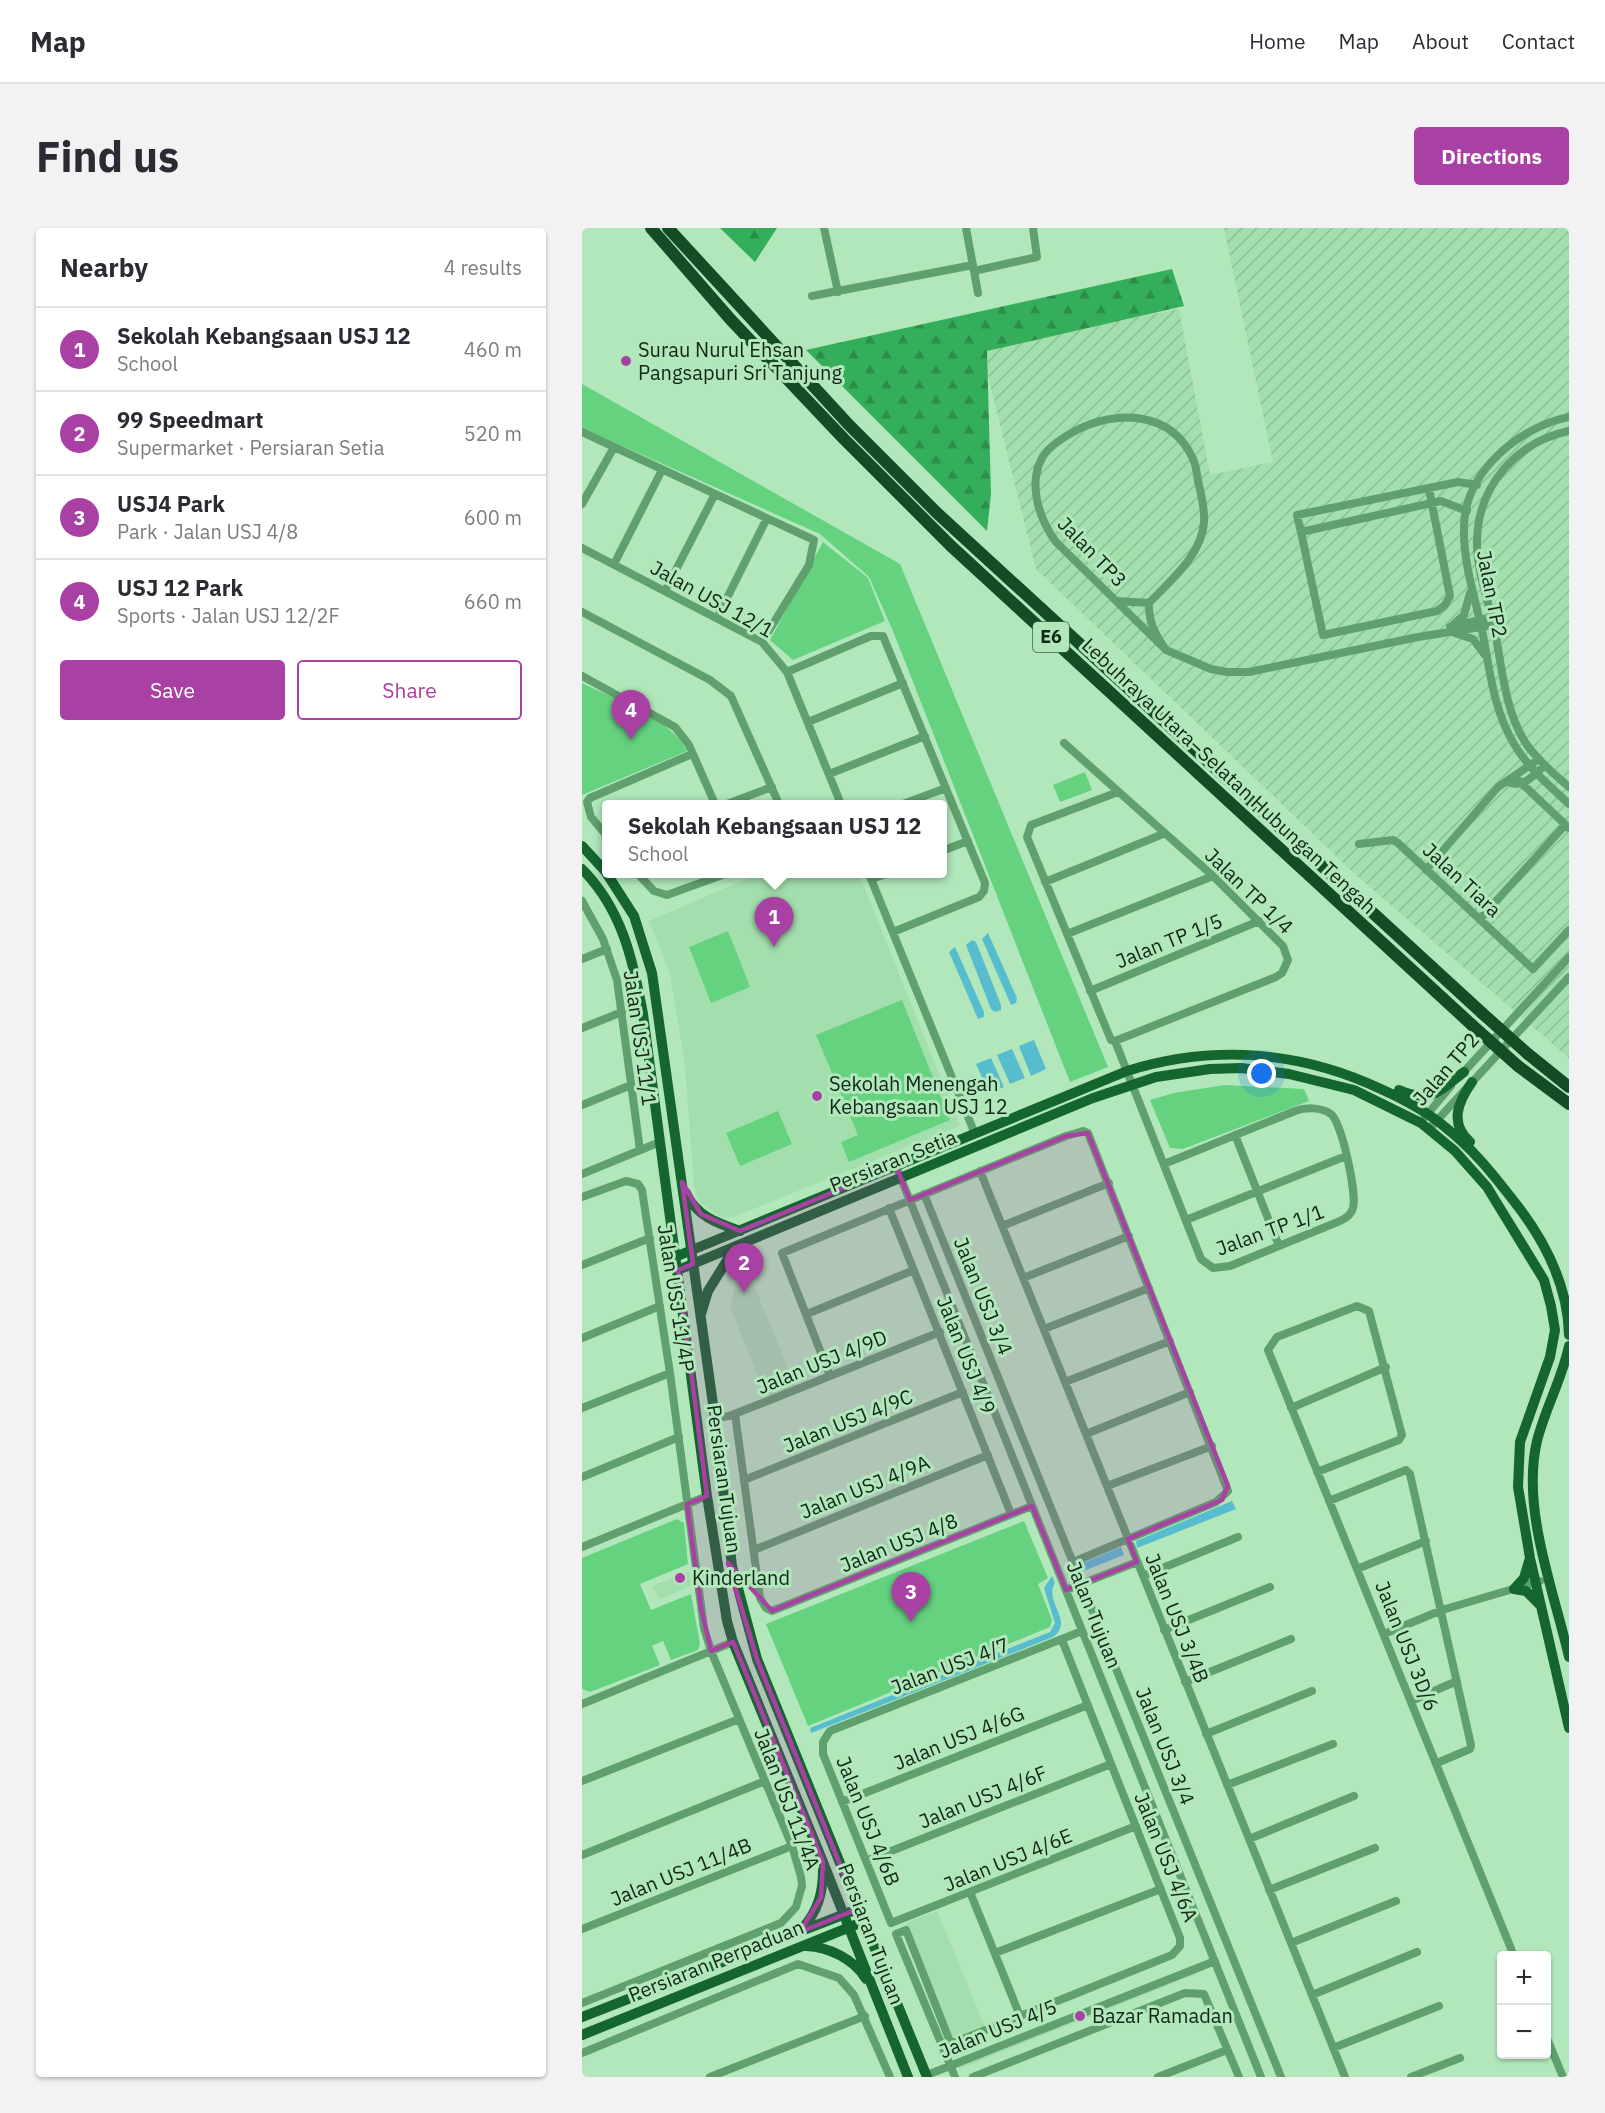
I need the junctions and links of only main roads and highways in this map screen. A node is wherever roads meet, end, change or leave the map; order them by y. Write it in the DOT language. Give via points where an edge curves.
graph roads {
  1 [pos="651,228"];
  2 [pos="668,228"];
  3 [pos="582,846"];
  4 [pos="602,868"];
  5 [pos="582,869"];
  6 [pos="610,878"];
  7 [pos="1324,1067"];
  8 [pos="1464,1072"];
  9 [pos="1472,1082"];
  10 [pos="1569,1087"];
  11 [pos="1569,1104"];
  12 [pos="1429,1121"];
  13 [pos="975,1134"];
  14 [pos="985,1143"];
  15 [pos="682,1182"];
  16 [pos="1529,1221"];
  17 [pos="740,1230"];
  18 [pos="736,1246"];
  19 [pos="691,1251"];
  20 [pos="675,1257"];
  21 [pos="693,1264"];
  22 [pos="678,1270"];
  23 [pos="700,1317"];
  24 [pos="1569,1335"];
  25 [pos="1569,1346"];
  26 [pos="1530,1558"];
  27 [pos="1543,1609"];
  28 [pos="1569,1657"];
  29 [pos="1566,1696"];
  30 [pos="1569,1728"];
  31 [pos="823,1862"];
  32 [pos="858,1909"];
  33 [pos="844,1914"];
  34 [pos="863,1922"];
  35 [pos="849,1927"];
  36 [pos="800,1932"];
  37 [pos="800,1947"];
  38 [pos="876,1995"];
  39 [pos="582,2017"];
  40 [pos="582,2035"];
  41 [pos="927,2076"];
  42 [pos="908,2077"];
  1 -- 11 [label="highway, Lebuhraya Utara–Selatan Hubungan Tengah / E6, bridge" via="844,440 951,546 1472,1025"];
  2 -- 10 [label="highway, Lebuhraya Utara–Selatan Hubungan Tengah / E6, bridge" via="849,425 937,513 1482,1013"];
  3 -- 4 [label="main road, Persiaran Tujuan"];
  5 -- 20 [label="main road, Persiaran Tujuan" via="610,904 633,960"];
  6 -- 15 [label="main road, Persiaran Tujuan" via="634,916 648,956"];
  7 -- 8 [label="main road" via="1342,1069 1412,1096 1425,1097 1438,1093"];
  7 -- 12 [label="main road, Persiaran Setia" via="1366,1082"];
  7 -- 13 [label="main road, Persiaran Setia" via="1252,1053 1173,1058 1127,1071"];
  9 -- 16 [label="main road" via="1457,1108 1458,1123 1463,1135 1501,1175"];
  12 -- 14 [label="main road, Persiaran Setia" via="1354,1090 1266,1070 1210,1069 1132,1084"];
  12 -- 16 [label="main road, Persiaran Setia" via="1483,1161"];
  12 -- 26 [label="main road, Persiaran Setia" via="1487,1187 1544,1280 1551,1306 1555,1330 1550,1357 1520,1442 1517,1471"];
  13 -- 14 [label="main road"];
  13 -- 17 [label="main road, Persiaran Setia"];
  14 -- 18 [label="main road, Persiaran Setia"];
  15 -- 17 [label="main road" via="691,1204 701,1214"];
  15 -- 19 [label="main road, Persiaran Tujuan"];
  16 -- 24 [label="main road, Persiaran Setia" via="1564,1292"];
  17 -- 19 [label="main road, Persiaran Setia"];
  18 -- 21 [label="main road, Persiaran Setia"];
  18 -- 23 [label="main road" via="708,1291"];
  19 -- 20 [label="main road, Persiaran Setia"];
  19 -- 21 [label="main road, Persiaran Tujuan"];
  20 -- 22 [label="main road, Persiaran Tujuan"];
  21 -- 22 [label="main road, Persiaran Setia"];
  21 -- 23 [label="main road, Persiaran Tujuan"];
  22 -- 31 [label="main road, Persiaran Tujuan" via="721,1592 733,1642"];
  23 -- 32 [label="main road, Persiaran Tujuan" via="732,1566 743,1612 757,1659"];
  25 -- 28 [label="main road" via="1537,1440 1532,1469 1534,1502 1549,1579"];
  26 -- 27 [label="main road, Persiaran Setia"];
  26 -- 27 [label="main road" via="1524,1578 1514,1589 1526,1591"];
  27 -- 29 [label="main road, Persiaran Setia"];
  29 -- 30 [label="main road, Persiaran Setia"];
  31 -- 33 [label="main road, Persiaran Tujuan"];
  31 -- 36 [label="main road" via="821,1898"];
  32 -- 33 [label="main road, Persiaran Perpaduan"];
  32 -- 34 [label="main road, Persiaran Tujuan"];
  33 -- 35 [label="main road, Persiaran Tujuan"];
  33 -- 36 [label="main road, Persiaran Perpaduan"];
  34 -- 35 [label="main road, Persiaran Perpaduan"];
  34 -- 41 [label="main road, Persiaran Tujuan"];
  35 -- 37 [label="main road, Persiaran Perpaduan"];
  35 -- 38 [label="main road, Persiaran Tujuan"];
  36 -- 39 [label="main road, Persiaran Perpaduan"];
  37 -- 38 [label="main road" via="821,1948 845,1958 862,1973"];
  37 -- 40 [label="main road, Persiaran Perpaduan"];
  38 -- 42 [label="main road, Persiaran Tujuan"];
}
